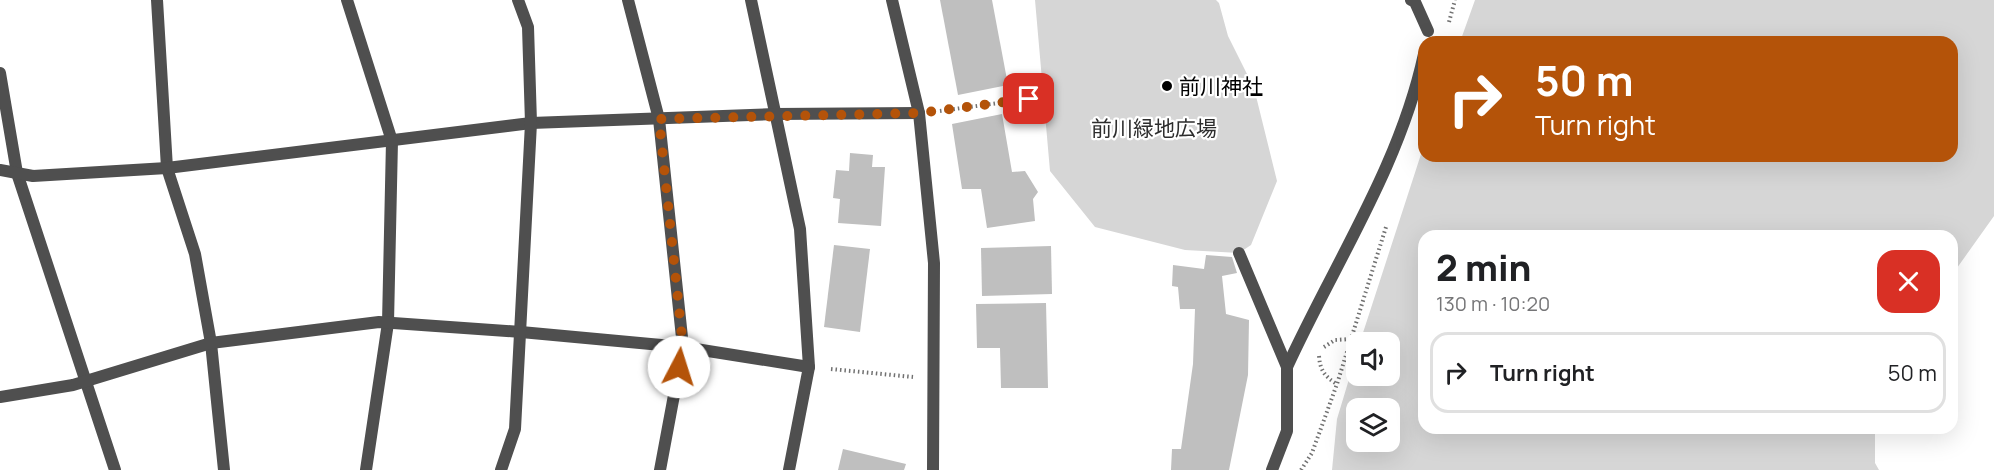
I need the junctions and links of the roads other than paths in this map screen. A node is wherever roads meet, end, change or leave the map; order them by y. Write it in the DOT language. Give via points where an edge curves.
graph roads {
  1 [pos="157,0"];
  2 [pos="347,0"];
  3 [pos="518,0"];
  4 [pos="628,0"];
  5 [pos="751,0"];
  6 [pos="891,0"];
  7 [pos="1411,0"];
  8 [pos="1427,36"];
  9 [pos="0,73"];
  10 [pos="1418,79"];
  11 [pos="919,113"];
  12 [pos="775,114"];
  13 [pos="659,119"];
  14 [pos="531,123"];
  15 [pos="392,141"];
  16 [pos="167,168"];
  17 [pos="0,170"];
  18 [pos="17,173"];
  19 [pos="1239,253"];
  20 [pos="388,323"];
  21 [pos="521,332"];
  22 [pos="212,343"];
  23 [pos="683,347"];
  24 [pos="809,367"];
  25 [pos="1287,367"];
  26 [pos="87,381"];
  27 [pos="0,397"];
  28 [pos="115,470"];
  29 [pos="224,470"];
  30 [pos="366,470"];
  31 [pos="501,470"];
  32 [pos="660,470"];
  33 [pos="789,470"];
  34 [pos="933,470"];
  35 [pos="1272,470"];
  1 -- 16 [label="street"];
  2 -- 15 [label="street"];
  3 -- 14 [label="street" via="528,27"];
  4 -- 13 [label="street"];
  5 -- 12 [label="street"];
  6 -- 11 [label="street"];
  7 -- 8 [label="street"];
  9 -- 18 [label="street"];
  10 -- 25 [label="street" via="1392,151"];
  11 -- 12 [label="street"];
  11 -- 34 [label="street" via="934,263"];
  12 -- 13 [label="street"];
  12 -- 24 [label="street" via="800,229"];
  13 -- 14 [label="street"];
  13 -- 23 [label="street"];
  14 -- 15 [label="street"];
  14 -- 21 [label="street"];
  15 -- 16 [label="street"];
  15 -- 20 [label="street"];
  16 -- 18 [label="street" via="33,176"];
  16 -- 22 [label="street" via="195,254"];
  17 -- 18 [label="street"];
  18 -- 26 [label="street"];
  19 -- 25 [label="street"];
  20 -- 21 [label="street"];
  20 -- 22 [label="street"];
  20 -- 30 [label="street"];
  21 -- 23 [label="street"];
  21 -- 31 [label="street" via="515,429"];
  22 -- 26 [label="street"];
  22 -- 29 [label="street"];
  23 -- 24 [label="street"];
  23 -- 32 [label="street"];
  24 -- 33 [label="street"];
  25 -- 35 [label="street" via="1287,431"];
  26 -- 27 [label="street"];
  26 -- 28 [label="street"];
}
